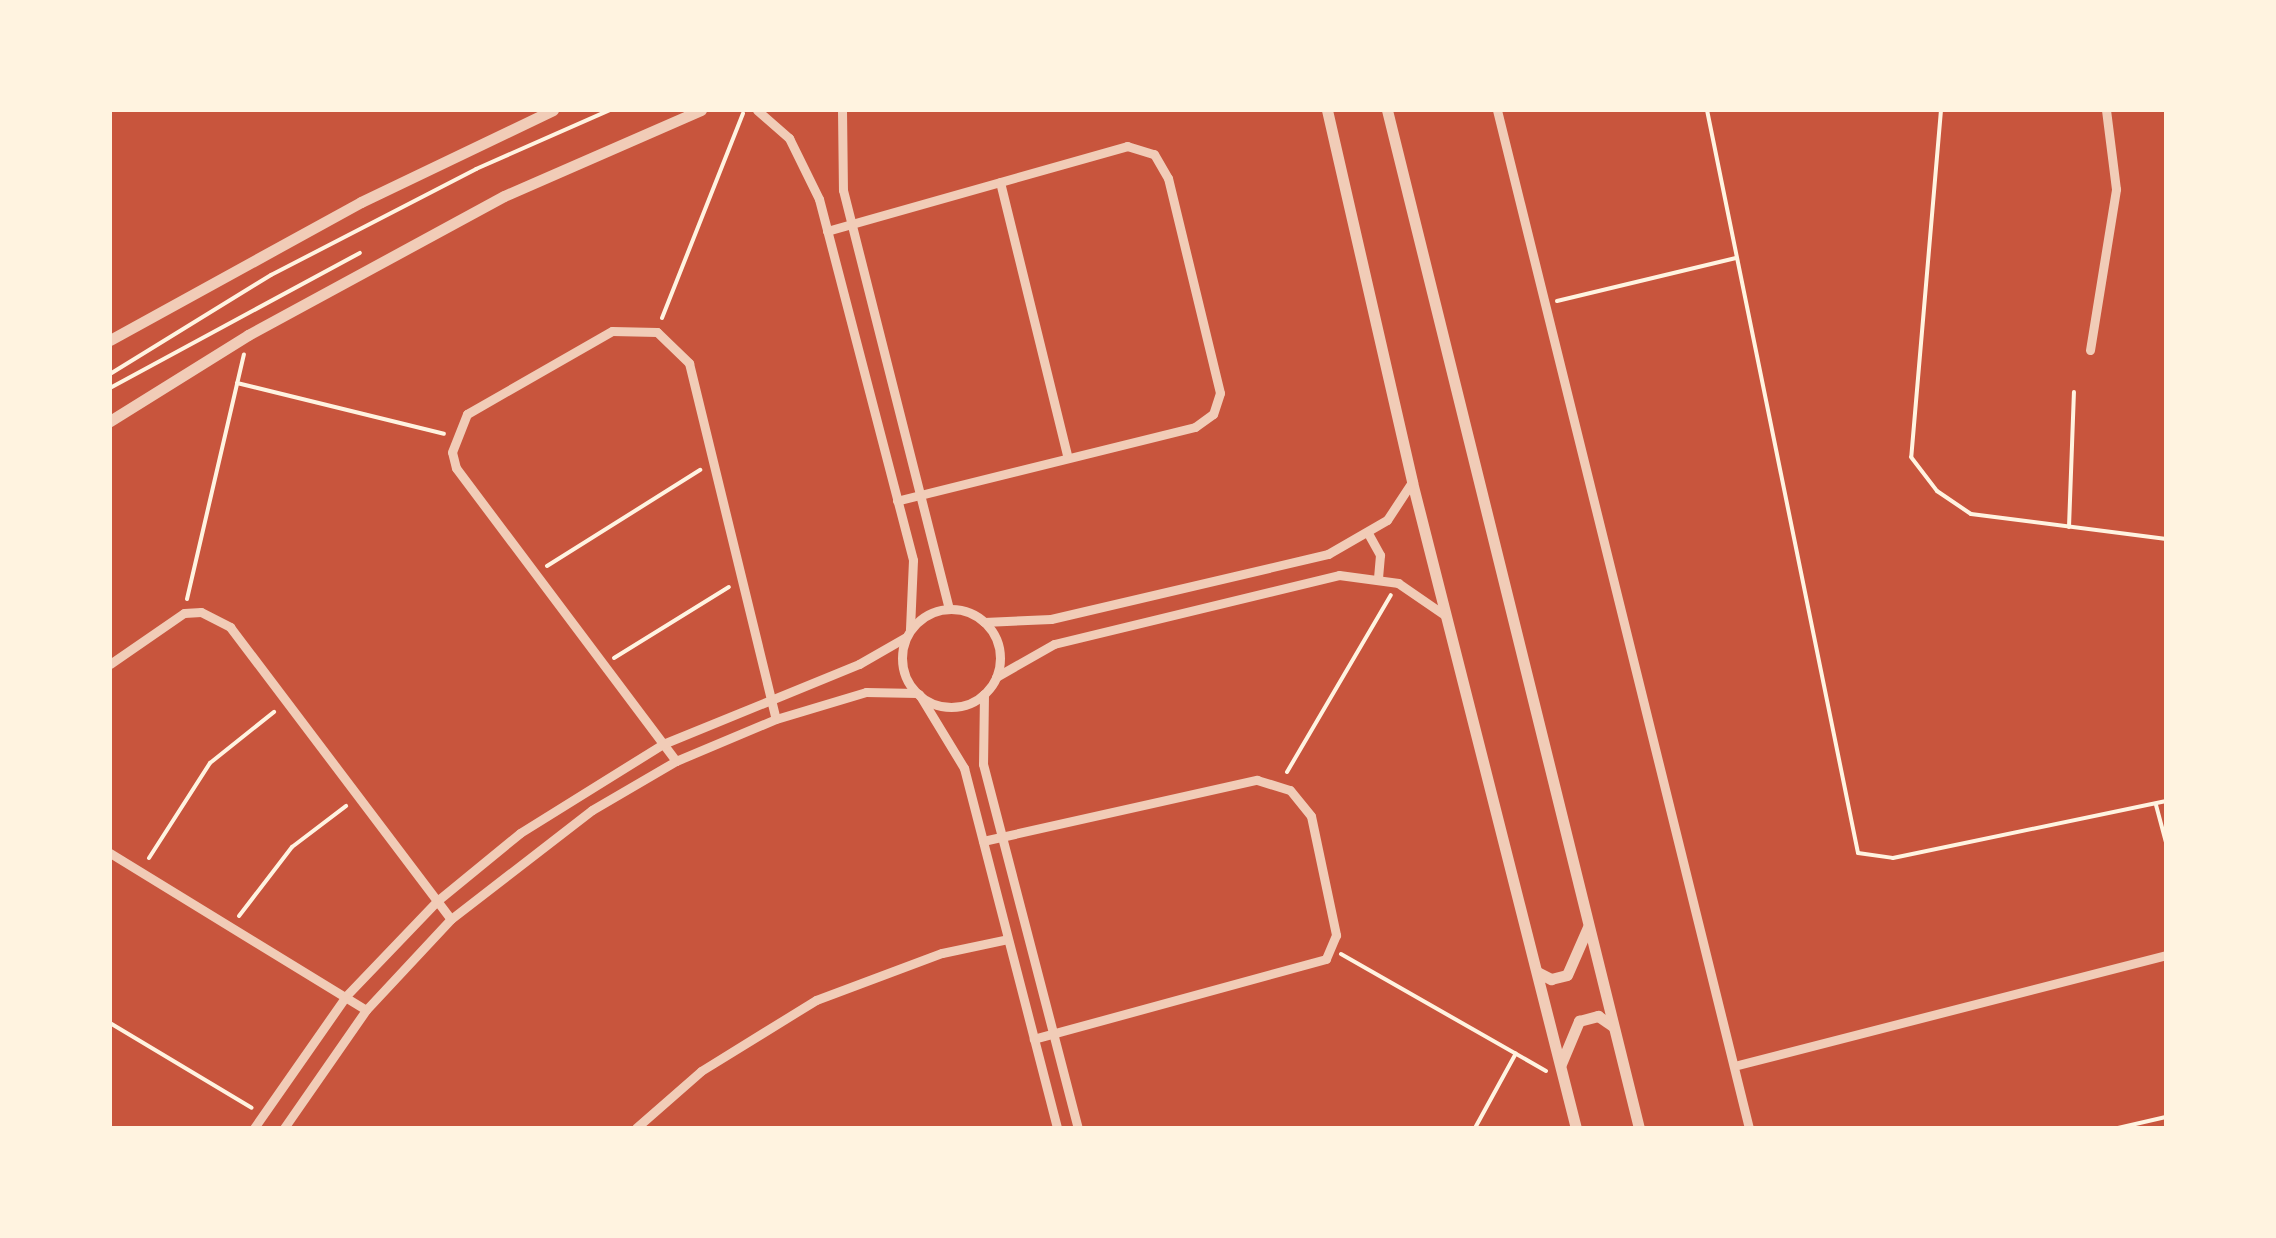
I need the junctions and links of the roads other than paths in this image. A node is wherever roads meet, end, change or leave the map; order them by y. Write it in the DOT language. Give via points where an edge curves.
graph roads {
  1 [pos="553,110"];
  2 [pos="701,110"];
  3 [pos="757,110"];
  4 [pos="842,110"];
  5 [pos="1327,110"];
  6 [pos="1387,110"];
  7 [pos="1497,110"];
  8 [pos="2106,110"];
  9 [pos="1000,182"];
  10 [pos="853,224"];
  11 [pos="827,231"];
  12 [pos="110,340"];
  13 [pos="2090,350"];
  14 [pos="131,407"];
  15 [pos="110,412"];
  16 [pos="110,421"];
  17 [pos="1068,458"];
  18 [pos="1412,482"];
  19 [pos="920,495"];
  20 [pos="898,501"];
  21 [pos="1369,535"];
  22 [pos="1378,577"];
  23 [pos="949,609"];
  24 [pos="1446,616"];
  25 [pos="984,622"];
  26 [pos="908,634"];
  27 [pos="110,664"];
  28 [pos="996,677"];
  29 [pos="918,694"];
  30 [pos="984,694"];
  31 [pos="771,700"];
  32 [pos="776,719"];
  33 [pos="664,744"];
  34 [pos="676,761"];
  35 [pos="1002,837"];
  36 [pos="983,841"];
  37 [pos="110,853"];
  38 [pos="437,901"];
  39 [pos="451,920"];
  40 [pos="1589,925"];
  41 [pos="1008,940"];
  42 [pos="2166,955"];
  43 [pos="1537,972"];
  44 [pos="346,996"];
  45 [pos="366,1010"];
  46 [pos="1614,1026"];
  47 [pos="1054,1034"];
  48 [pos="1034,1039"];
  49 [pos="1561,1064"];
  50 [pos="1734,1066"];
  51 [pos="254,1128"];
  52 [pos="284,1128"];
  53 [pos="636,1128"];
  54 [pos="1057,1128"];
  55 [pos="1078,1128"];
  56 [pos="1576,1128"];
  57 [pos="1638,1128"];
  58 [pos="1749,1128"];
  1 -- 12 [label="street" via="361,202"];
  2 -- 14 [label="street" via="504,196 248,335"];
  3 -- 11 [label="street" via="808,166"];
  4 -- 10 [label="street" via="838,161"];
  5 -- 18 [label="street"];
  6 -- 40 [label="street"];
  7 -- 50 [label="street"];
  8 -- 13 [label="street" via="2116,189"];
  9 -- 10 [label="street"];
  9 -- 17 [label="street"];
  9 -- 17 [label="street" via="1128,146 1154,154 1172,196 1218,404 1195,427"];
  10 -- 11 [label="street"];
  10 -- 19 [label="street"];
  11 -- 20 [label="street"];
  14 -- 15 [label="street"];
  14 -- 16 [label="street"];
  17 -- 19 [label="street"];
  18 -- 21 [label="street"];
  18 -- 24 [label="street"];
  19 -- 20 [label="street"];
  19 -- 23 [label="street"];
  20 -- 26 [label="street" via="913,560"];
  21 -- 22 [label="street" via="1380,554"];
  21 -- 25 [label="street" via="1328,554 1051,619"];
  22 -- 24 [label="street"];
  22 -- 28 [label="street" via="1339,575 1054,644"];
  23 -- 25 [label="street"];
  23 -- 26 [label="street" via="927,615"];
  24 -- 43 [label="street"];
  25 -- 28 [label="street" via="997,642"];
  26 -- 29 [label="street" via="904,673"];
  26 -- 31 [label="street"];
  27 -- 38 [label="street" via="184,614 200,612 230,627"];
  28 -- 30 [label="street"];
  29 -- 30 [label="street" via="951,706"];
  29 -- 32 [label="street" via="866,692"];
  29 -- 36 [label="street" via="964,768"];
  30 -- 35 [label="street" via="980,746"];
  31 -- 32 [label="street"];
  31 -- 33 [label="street"];
  31 -- 33 [label="street" via="688,364 656,332 612,331 478,406 454,436 456,468"];
  32 -- 34 [label="street"];
  33 -- 34 [label="street"];
  33 -- 38 [label="street" via="549,813"];
  34 -- 39 [label="street" via="592,810"];
  35 -- 36 [label="street"];
  35 -- 47 [label="street"];
  35 -- 47 [label="street" via="1258,780 1279,784 1311,816 1336,935 1333,949 1316,966"];
  36 -- 41 [label="street"];
  37 -- 44 [label="street"];
  38 -- 39 [label="street"];
  38 -- 44 [label="street"];
  39 -- 45 [label="street"];
  40 -- 43 [label="street" via="1567,976"];
  40 -- 46 [label="street"];
  41 -- 48 [label="street"];
  41 -- 53 [label="street" via="894,968 816,1000 701,1070"];
  42 -- 50 [label="street"];
  43 -- 49 [label="street"];
  44 -- 45 [label="street"];
  44 -- 51 [label="street"];
  45 -- 52 [label="street"];
  46 -- 49 [label="street" via="1598,1016 1579,1021"];
  46 -- 57 [label="street"];
  47 -- 48 [label="street"];
  47 -- 55 [label="street"];
  48 -- 54 [label="street"];
  49 -- 56 [label="street"];
  50 -- 58 [label="street"];
}
